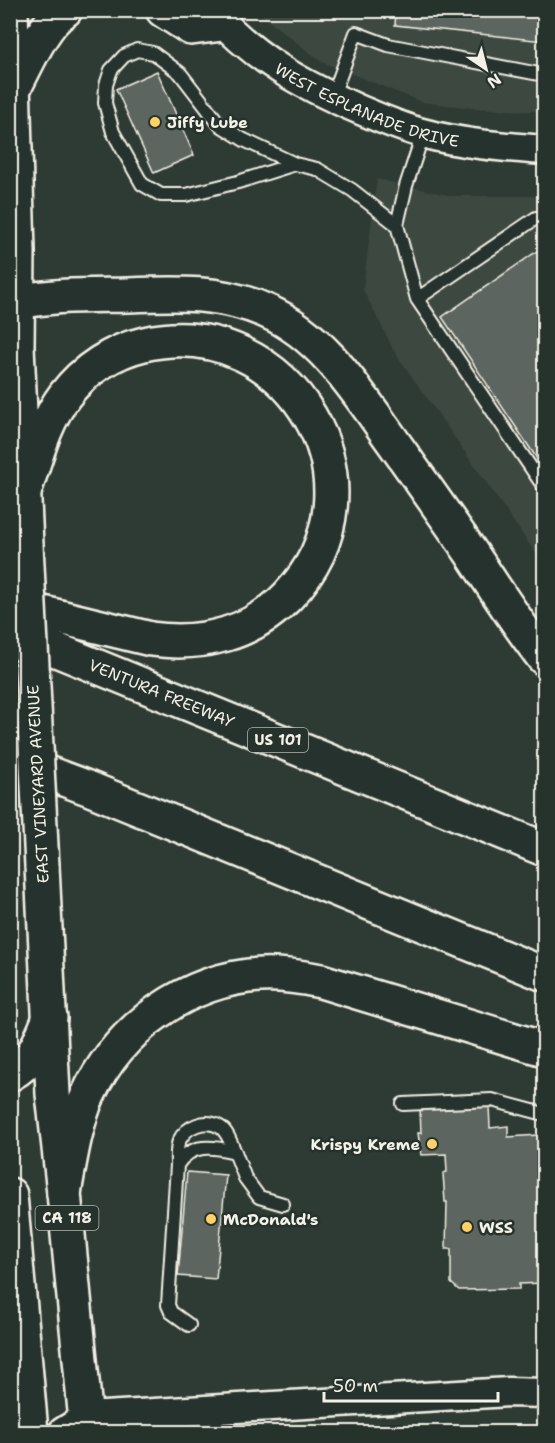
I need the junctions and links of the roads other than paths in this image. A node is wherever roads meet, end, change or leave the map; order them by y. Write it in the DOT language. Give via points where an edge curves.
graph roads {
  1 [pos="11,10"];
  2 [pos="65,10"];
  3 [pos="163,10"];
  4 [pos="217,17"];
  5 [pos="544,75"];
  6 [pos="14,88"];
  7 [pos="332,98"];
  8 [pos="423,134"];
  9 [pos="544,150"];
  10 [pos="295,164"];
  11 [pos="544,218"];
  12 [pos="397,225"];
  13 [pos="417,299"];
  14 [pos="14,304"];
  15 [pos="544,487"];
  16 [pos="23,495"];
  17 [pos="10,605"];
  18 [pos="10,631"];
  19 [pos="544,658"];
  20 [pos="10,759"];
  21 [pos="10,772"];
  22 [pos="60,778"];
  23 [pos="544,849"];
  24 [pos="544,974"];
  25 [pos="50,1018"];
  26 [pos="544,1049"];
  27 [pos="10,1074"];
  28 [pos="403,1104"];
  29 [pos="544,1114"];
  30 [pos="235,1152"];
  31 [pos="177,1165"];
  32 [pos="64,1192"];
  33 [pos="10,1195"];
  34 [pos="283,1204"];
  35 [pos="12,1245"];
  36 [pos="189,1324"];
  37 [pos="544,1393"];
  38 [pos="79,1427"];
  39 [pos="31,1432"];
  1 -- 6 [label="main road, EAST VINEYARD AVENUE"];
  2 -- 6 [label="main road" via="46,31"];
  3 -- 4 [label="main road" via="190,28"];
  4 -- 7 [label="street, WEST ESPLANADE DRIVE" via="276,68"];
  5 -- 7 [label="lane" via="388,45 356,33"];
  6 -- 14 [label="main road, EAST VINEYARD AVENUE"];
  7 -- 8 [label="street, WEST ESPLANADE DRIVE"];
  8 -- 9 [label="street, WEST ESPLANADE DRIVE"];
  8 -- 12 [label="lane"];
  10 -- 10 [label="lane" via="186,195 161,195 142,184 113,132 105,103 111,70 124,56 137,50 153,52 180,73 220,125"];
  10 -- 12 [label="lane" via="326,174"];
  11 -- 13 [label="lane" via="536,218"];
  12 -- 13 [label="lane"];
  13 -- 15 [label="lane"];
  14 -- 16 [label="main road, EAST VINEYARD AVENUE"];
  14 -- 19 [label="main road" via="57,298 186,293 248,304 295,327 321,349 358,392"];
  16 -- 17 [label="main road" via="48,422 78,381 90,369 120,352 170,340 203,342 237,351 282,380 305,406 321,437 331,490 322,542 306,574 270,612 239,630 204,640 169,642"];
  16 -- 25 [label="main road, EAST VINEYARD AVENUE / CA 118, bridge"];
  18 -- 23 [label="main road, VENTURA FREEWAY / US 101"];
  20 -- 22 [label="main road"];
  21 -- 22 [label="main road"];
  22 -- 24 [label="main road"];
  25 -- 27 [label="main road" via="35,1054"];
  25 -- 32 [label="main road, CA 118" via="52,1094"];
  26 -- 32 [label="main road" via="321,981 262,975 230,979 200,988 163,1008 134,1030 109,1058 88,1095"];
  28 -- 29 [label="lane" via="492,1100"];
  30 -- 31 [label="lane" via="217,1147 196,1149"];
  30 -- 31 [label="lane" via="220,1127 198,1124 190,1127 179,1142"];
  30 -- 34 [label="lane" via="245,1178 259,1197"];
  31 -- 36 [label="lane" via="168,1305 171,1312"];
  32 -- 38 [label="main road, CA 118"];
  33 -- 35 [label="main road, CA 118"];
  35 -- 39 [label="main road, CA 118" via="19,1280"];
  37 -- 38 [label="street" via="509,1392"];
}
